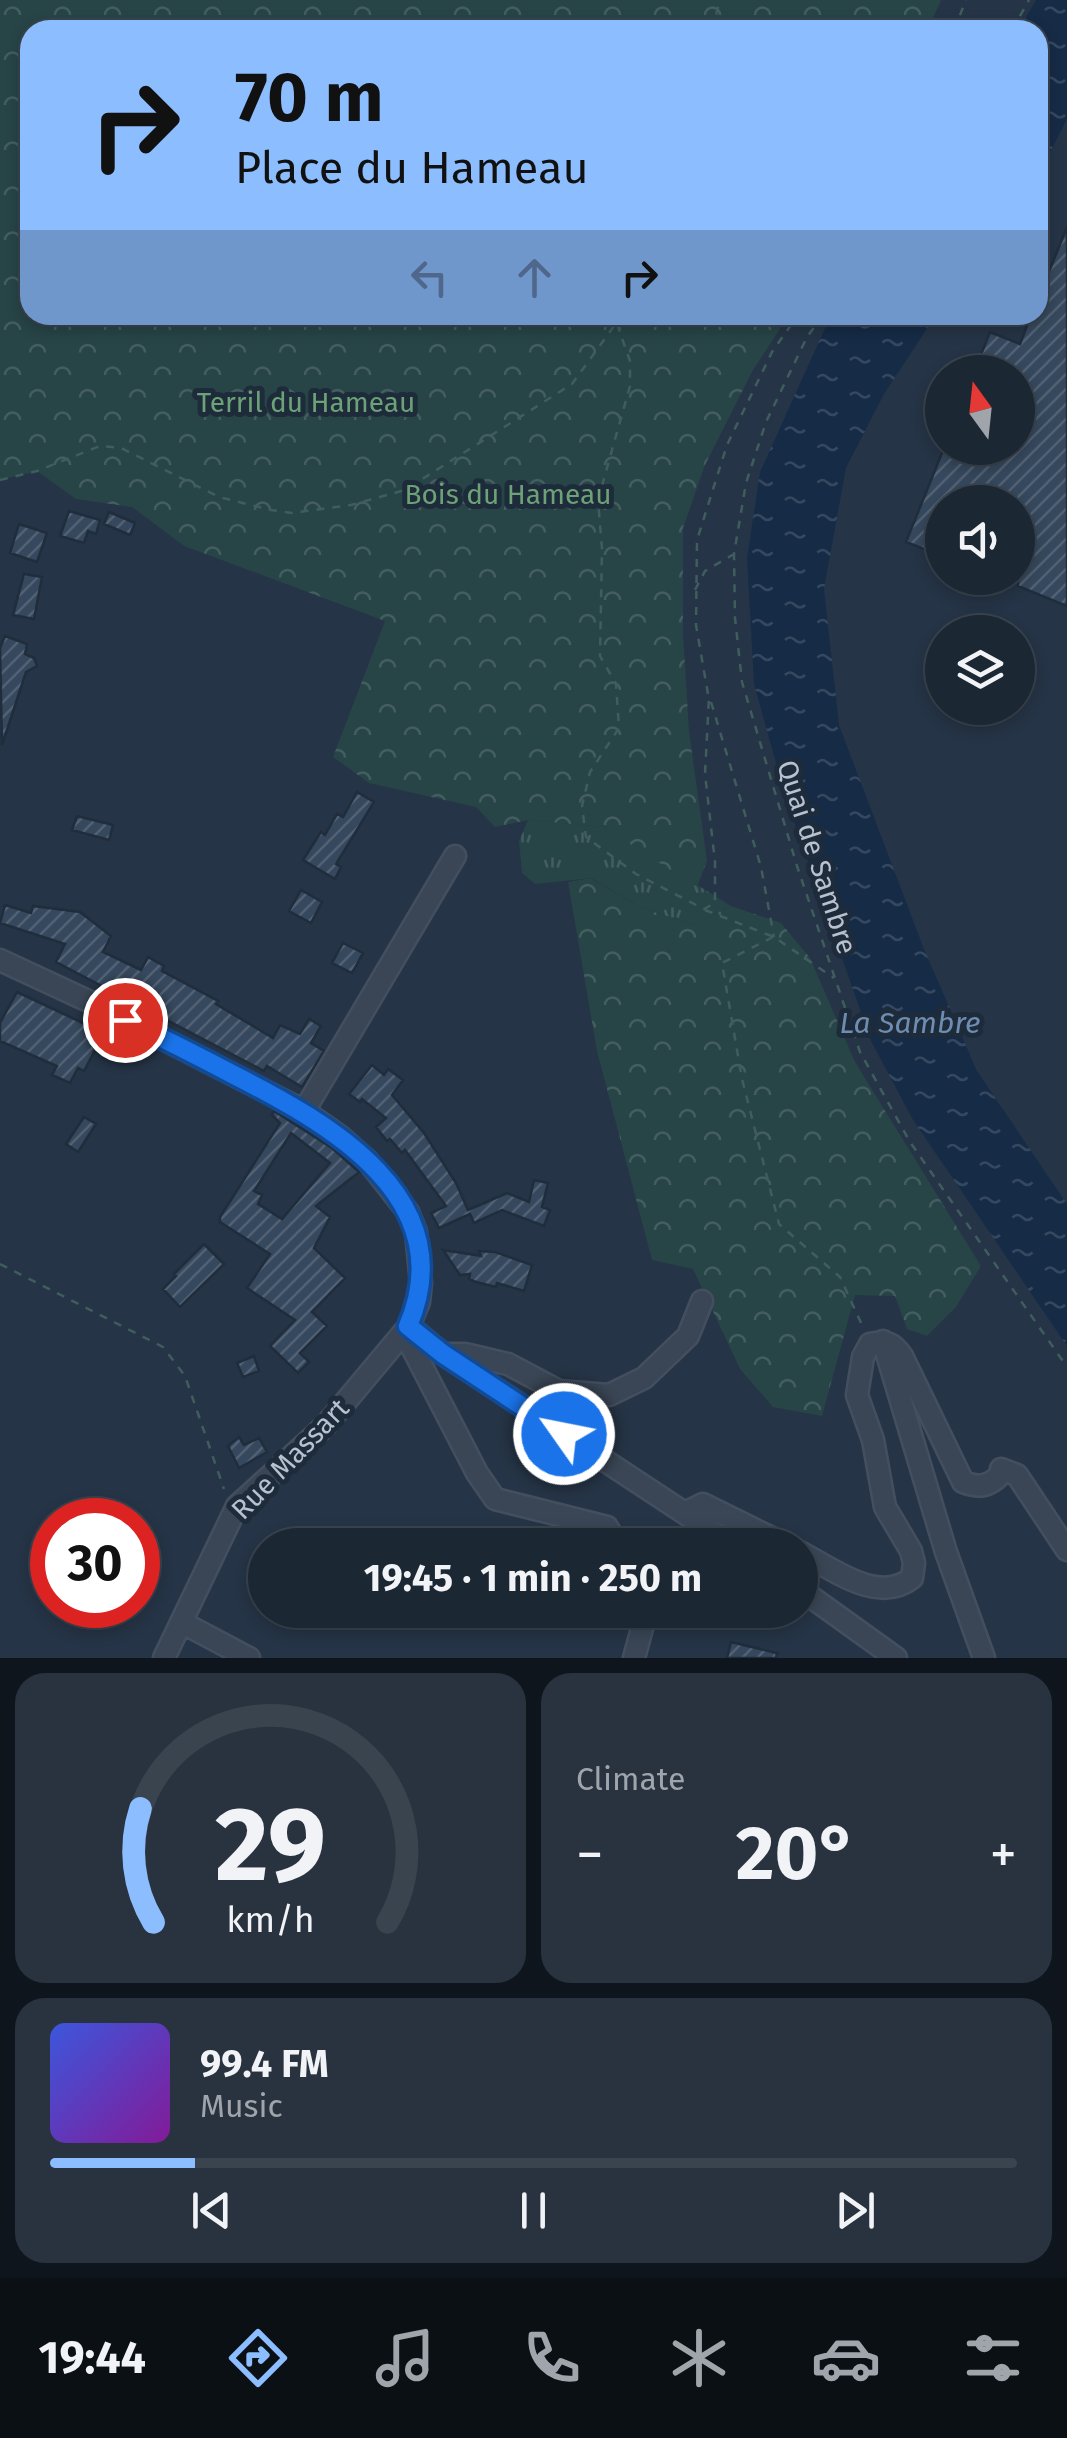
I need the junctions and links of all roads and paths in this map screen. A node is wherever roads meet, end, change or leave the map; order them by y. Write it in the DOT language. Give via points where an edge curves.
graph roads {
  1 [pos="615,325"];
  2 [pos="616,325"];
  3 [pos="791,325"];
  4 [pos="817,325"];
  5 [pos="0,480"];
  6 [pos="734,554"];
  7 [pos="694,591"];
  8 [pos="709,697"];
  9 [pos="456,856"];
  10 [pos="704,909"];
  11 [pos="774,937"];
  12 [pos="0,960"];
  13 [pos="836,979"];
  14 [pos="304,1111"];
  15 [pos="0,1264"];
  16 [pos="702,1301"];
  17 [pos="406,1329"];
  18 [pos="877,1343"];
  19 [pos="443,1354"];
  20 [pos="1067,1367"];
  21 [pos="237,1506"];
  22 [pos="685,1513"];
  23 [pos="608,1528"];
  24 [pos="708,1528"];
  25 [pos="752,1528"];
  26 [pos="1067,1550"];
  27 [pos="818,1561"];
  28 [pos="818,1602"];
  29 [pos="182,1622"];
  30 [pos="642,1628"];
  31 [pos="164,1658"];
  32 [pos="249,1658"];
  33 [pos="634,1658"];
  34 [pos="896,1658"];
  35 [pos="984,1658"];
  1 -- 5 [label="path" via="572,384 405,490 350,505 271,510 218,497 121,448 100,446"];
  2 -- 10 [label="path" via="630,361 630,386 598,500 600,656 616,684 619,728 590,772 582,806 586,837 636,874"];
  3 -- 7 [label="path" via="727,445 697,540"];
  4 -- 6 [label="path, Quai de Sambre" via="766,422 746,483"];
  6 -- 7 [label="path" via="705,571"];
  6 -- 13 [label="path, Quai de Sambre" via="742,682"];
  7 -- 8 [label="path"];
  8 -- 10 [label="path" via="704,774 715,903"];
  8 -- 11 [label="path"];
  9 -- 14 [label="street"];
  10 -- 11 [label="path"];
  11 -- 13 [label="path"];
  11 -- 18 [label="path" via="722,964 742,1079 779,1224 840,1278"];
  12 -- 14 [label="street"];
  13 -- 20 [label="path, Quai de Sambre" via="860,1052 910,1142"];
  14 -- 17 [label="street" via="367,1160 408,1212 421,1283"];
  15 -- 21 [label="path" via="164,1347 185,1376 221,1484"];
  16 -- 19 [label="street" via="688,1336 644,1378 609,1395 559,1391 508,1364"];
  17 -- 19 [label="street"];
  17 -- 21 [label="street, Rue Massart" via="326,1425"];
  17 -- 23 [label="street" via="495,1499"];
  18 -- 26 [label="street" via="894,1345 902,1356 963,1482 992,1484 1001,1469 1017,1475"];
  18 -- 27 [label="street" via="863,1357 857,1395 885,1507 914,1564 912,1578 887,1590"];
  18 -- 35 [label="street"];
  19 -- 22 [label="street"];
  21 -- 29 [label="street, Rue Massart"];
  22 -- 24 [label="street"];
  22 -- 25 [label="street" via="703,1504"];
  28 -- 34 [label="street"];
  29 -- 31 [label="street, Rue Massart"];
  29 -- 32 [label="street"];
  30 -- 33 [label="street"];
}
